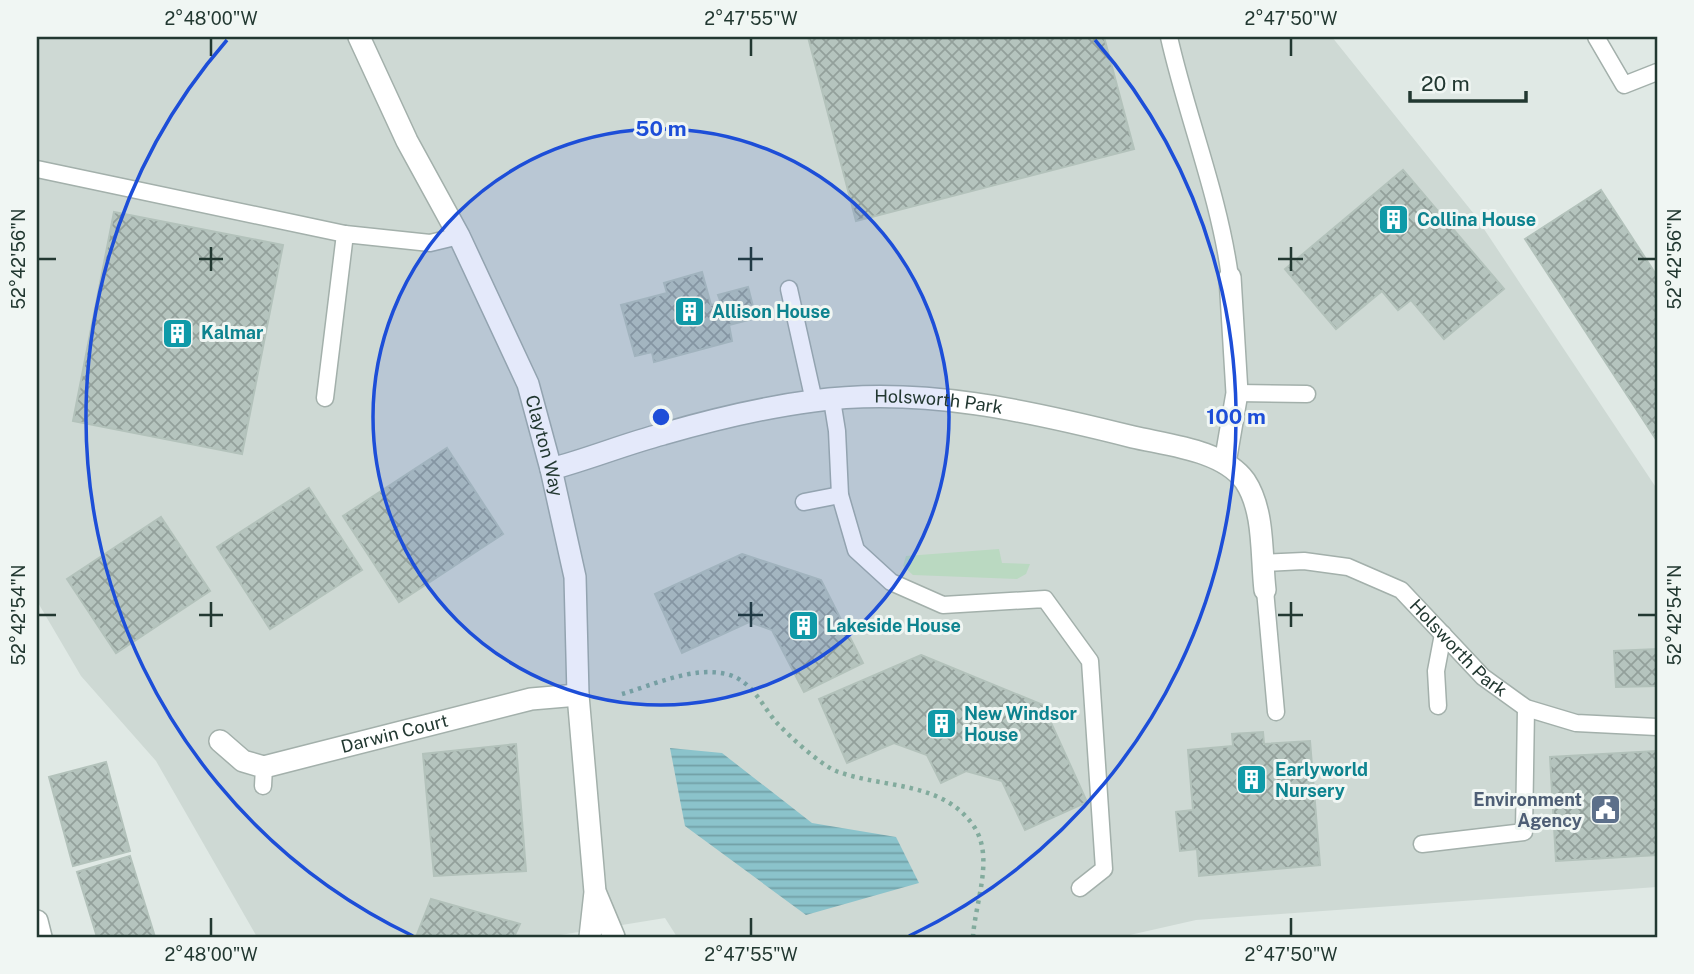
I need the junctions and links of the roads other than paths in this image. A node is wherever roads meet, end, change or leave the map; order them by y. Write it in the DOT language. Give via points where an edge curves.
graph roads {
  1 [pos="359,37"];
  2 [pos="1169,37"];
  3 [pos="1597,37"];
  4 [pos="1657,72"];
  5 [pos="37,169"];
  6 [pos="345,234"];
  7 [pos="459,236"];
  8 [pos="1230,276"];
  9 [pos="789,289"];
  10 [pos="1237,393"];
  11 [pos="1307,394"];
  12 [pos="326,398"];
  13 [pos="823,400"];
  14 [pos="1224,463"];
  15 [pos="551,469"];
  16 [pos="840,495"];
  17 [pos="804,502"];
  18 [pos="1262,563"];
  19 [pos="1265,590"];
  20 [pos="1443,634"];
  21 [pos="579,695"];
  22 [pos="1437,706"];
  23 [pos="1526,708"];
  24 [pos="1276,712"];
  25 [pos="1657,727"];
  26 [pos="220,741"];
  27 [pos="1422,844"];
  28 [pos="1080,888"];
  29 [pos="595,892"];
  30 [pos="37,921"];
  31 [pos="41,937"];
  32 [pos="590,937"];
  33 [pos="614,937"];
  1 -- 7 [label="street, Clayton Way" via="407,141"];
  2 -- 8 [label="lane" via="1224,234"];
  3 -- 4 [label="lane" via="1625,85"];
  5 -- 6 [label="lane"];
  6 -- 7 [label="lane" via="430,243"];
  6 -- 12 [label="lane"];
  7 -- 15 [label="street, Clayton Way" via="528,384"];
  8 -- 10 [label="street"];
  9 -- 13 [label="lane"];
  10 -- 11 [label="lane"];
  10 -- 14 [label="street"];
  13 -- 14 [label="street, Holsworth Park" via="964,401 1074,422"];
  13 -- 15 [label="street, Holsworth Park" via="664,433"];
  13 -- 16 [label="lane" via="837,431"];
  14 -- 18 [label="street, Holsworth Park" via="1244,481 1256,508"];
  15 -- 21 [label="street, Clayton Way" via="575,577"];
  16 -- 17 [label="lane"];
  16 -- 28 [label="lane" via="856,550 891,582 943,605 1045,598 1090,661 1104,869"];
  18 -- 19 [label="street, Holsworth Park"];
  18 -- 20 [label="lane, Holsworth Park" via="1348,566 1401,590"];
  19 -- 24 [label="lane"];
  20 -- 22 [label="lane" via="1436,671"];
  20 -- 23 [label="lane, Holsworth Park" via="1483,677"];
  21 -- 26 [label="street, Darwin Court" via="531,699 264,776"];
  21 -- 29 [label="street, Clayton Way"];
  23 -- 25 [label="lane, Holsworth Park" via="1576,723"];
  23 -- 27 [label="lane" via="1524,832"];
  29 -- 32 [label="street, Clayton Way"];
  29 -- 33 [label="street, Clayton Way"];
  30 -- 31 [label="street"];
}
